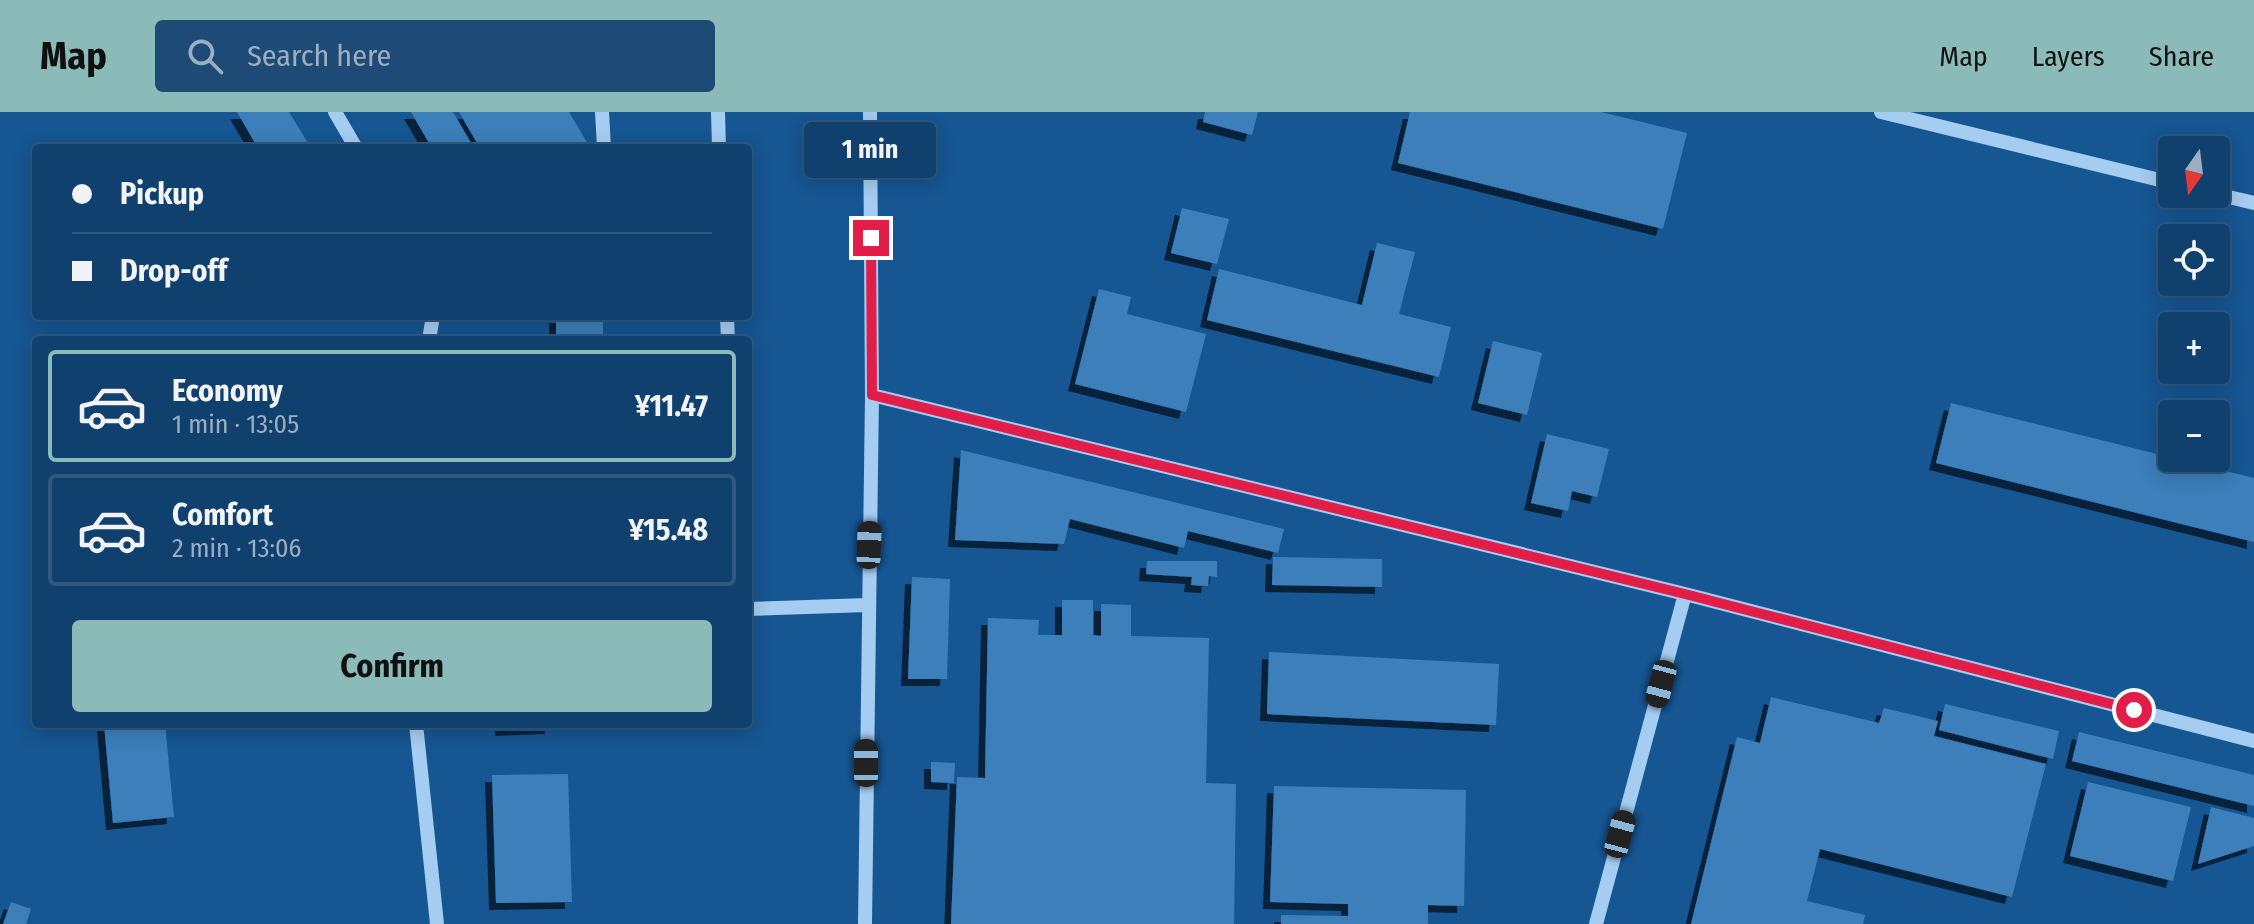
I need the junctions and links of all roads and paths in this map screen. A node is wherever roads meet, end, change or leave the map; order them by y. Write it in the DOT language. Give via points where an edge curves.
graph roads {
  1 [pos="335,112"];
  2 [pos="602,112"];
  3 [pos="718,112"];
  4 [pos="870,112"];
  5 [pos="1881,112"];
  6 [pos="354,144"];
  7 [pos="604,144"];
  8 [pos="719,144"];
  9 [pos="2158,180"];
  10 [pos="2230,197"];
  11 [pos="2254,203"];
  12 [pos="872,395"];
  13 [pos="1685,594"];
  14 [pos="867,605"];
  15 [pos="752,609"];
  16 [pos="416,728"];
  17 [pos="2254,741"];
  18 [pos="437,924"];
  19 [pos="865,924"];
  20 [pos="1596,924"];
  1 -- 6 [label="street"];
  2 -- 7 [label="street"];
  3 -- 8 [label="street"];
  4 -- 12 [label="street"];
  5 -- 9 [label="street"];
  10 -- 11 [label="street"];
  12 -- 13 [label="street"];
  12 -- 14 [label="street"];
  13 -- 17 [label="street"];
  13 -- 20 [label="street"];
  14 -- 15 [label="street"];
  14 -- 19 [label="street"];
  16 -- 18 [label="street"];
}
